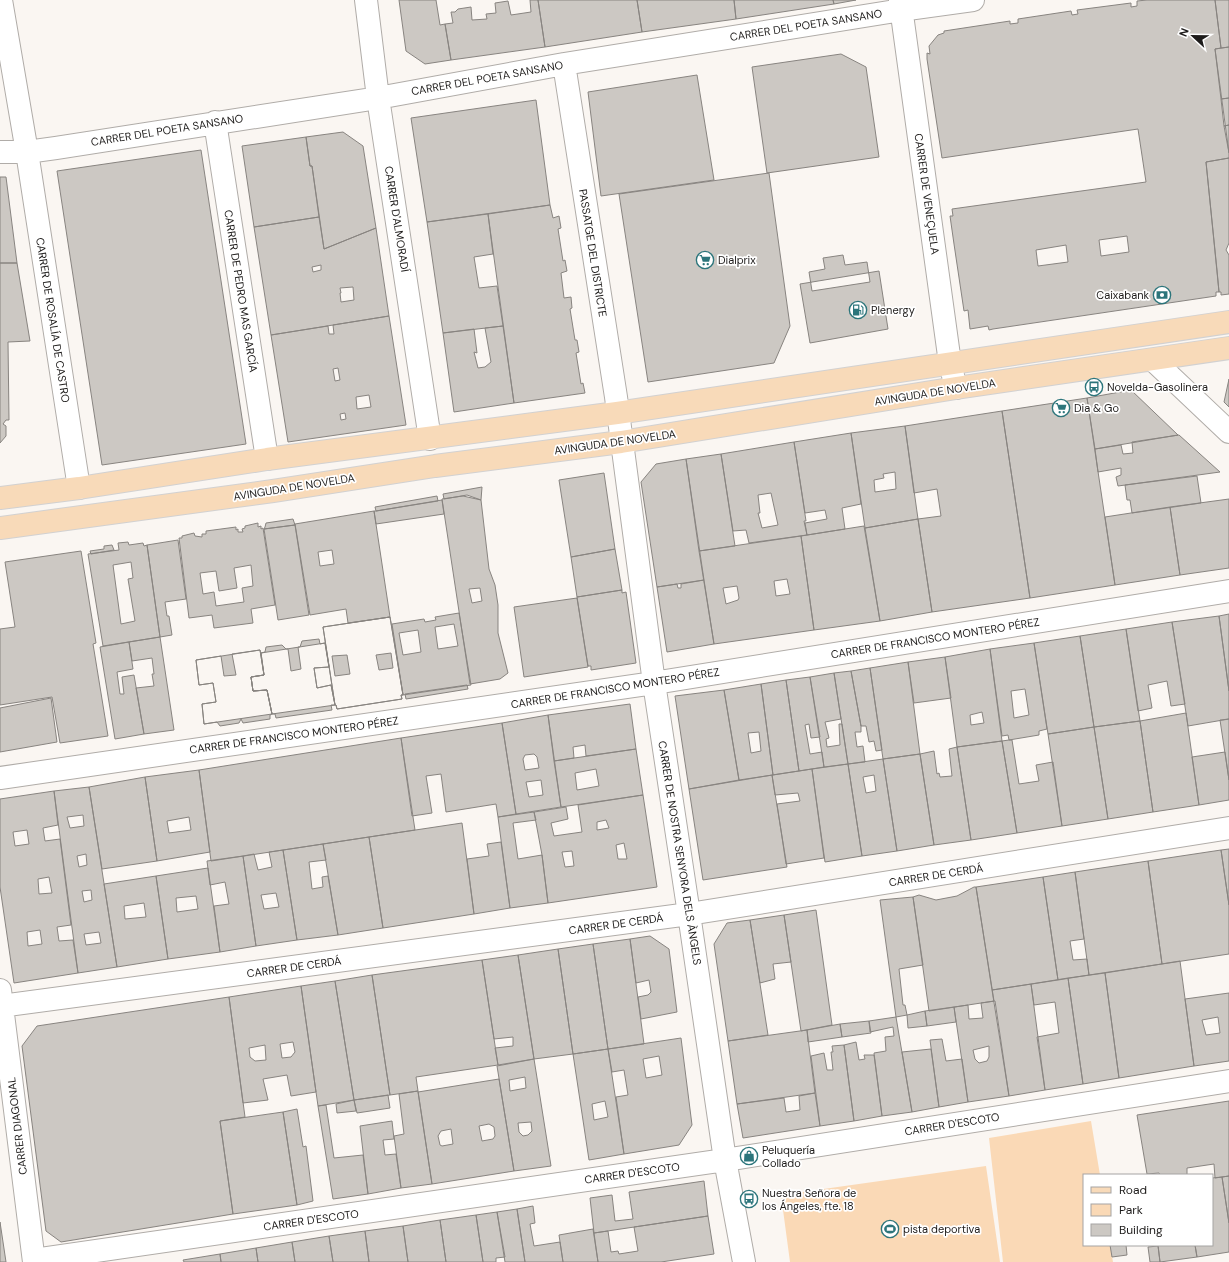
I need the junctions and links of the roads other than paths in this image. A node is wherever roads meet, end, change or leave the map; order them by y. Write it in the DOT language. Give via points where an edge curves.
graph roads {
  1 [pos="1,0"];
  2 [pos="366,0"];
  3 [pos="973,0"];
  4 [pos="901,5"];
  5 [pos="564,64"];
  6 [pos="378,98"];
  7 [pos="215,122"];
  8 [pos="0,152"];
  9 [pos="27,152"];
  10 [pos="1229,322"];
  11 [pos="1229,348"];
  12 [pos="1153,360"];
  13 [pos="950,363"];
  14 [pos="956,388"];
  15 [pos="617,413"];
  16 [pos="1229,432"];
  17 [pos="430,439"];
  18 [pos="621,442"];
  19 [pos="267,459"];
  20 [pos="79,488"];
  21 [pos="0,498"];
  22 [pos="0,528"];
  23 [pos="1229,591"];
  24 [pos="654,683"];
  25 [pos="0,778"];
  26 [pos="1229,828"];
  27 [pos="690,914"];
  28 [pos="1,1000"];
  29 [pos="1229,1081"];
  30 [pos="725,1160"];
  31 [pos="34,1261"];
  32 [pos="744,1262"];
  1 -- 9 [label="street, CARRER DE ROSALÍA DE CASTRO"];
  2 -- 6 [label="street, CARRER D'ALMORADÍ"];
  3 -- 4 [label="street, CARRER DEL POETA SANSANO"];
  4 -- 5 [label="street, CARRER DEL POETA SANSANO"];
  4 -- 13 [label="street, CARRER DE VENEÇUELA"];
  5 -- 6 [label="street, CARRER DEL POETA SANSANO"];
  5 -- 15 [label="street, PASSATGE DEL DISTRICTE"];
  6 -- 7 [label="street, CARRER DEL POETA SANSANO"];
  6 -- 17 [label="street, CARRER D'ALMORADÍ"];
  7 -- 9 [label="street, CARRER DEL POETA SANSANO"];
  7 -- 19 [label="street, CARRER DE PEDRO MAS GARCÍA"];
  8 -- 9 [label="street, CARRER DEL POETA SANSANO"];
  9 -- 20 [label="street, CARRER DE ROSALÍA DE CASTRO"];
  10 -- 13 [label="main road"];
  11 -- 12 [label="main road, AVINGUDA DE NOVELDA"];
  12 -- 14 [label="main road, AVINGUDA DE NOVELDA"];
  12 -- 16 [label="street"];
  13 -- 14 [label="street, CARRER DE VENEÇUELA"];
  13 -- 15 [label="main road"];
  14 -- 18 [label="main road, AVINGUDA DE NOVELDA"];
  15 -- 17 [label="main road"];
  15 -- 18 [label="street, PASSATGE DEL DISTRICTE"];
  17 -- 19 [label="main road"];
  18 -- 22 [label="main road, AVINGUDA DE NOVELDA"];
  18 -- 24 [label="street, CARRER DE NOSTRA SENYORA DELS ÀNGELS"];
  19 -- 20 [label="main road"];
  20 -- 21 [label="main road"];
  23 -- 24 [label="street, CARRER DE FRANCISCO MONTERO PÉREZ"];
  24 -- 25 [label="street, CARRER DE FRANCISCO MONTERO PÉREZ"];
  24 -- 27 [label="street, CARRER DE NOSTRA SENYORA DELS ÀNGELS"];
  26 -- 27 [label="street, CARRER DE CERDÁ"];
  27 -- 28 [label="street, CARRER DE CERDÁ"];
  27 -- 30 [label="street, CARRER DE NOSTRA SENYORA DELS ÀNGELS"];
  28 -- 31 [label="street, CARRER DIAGONAL"];
  29 -- 30 [label="street, CARRER D'ESCOTO"];
  30 -- 31 [label="street, CARRER D'ESCOTO"];
  30 -- 32 [label="street, CARRER DE NOSTRA SENYORA DELS ÀNGELS"];
}
